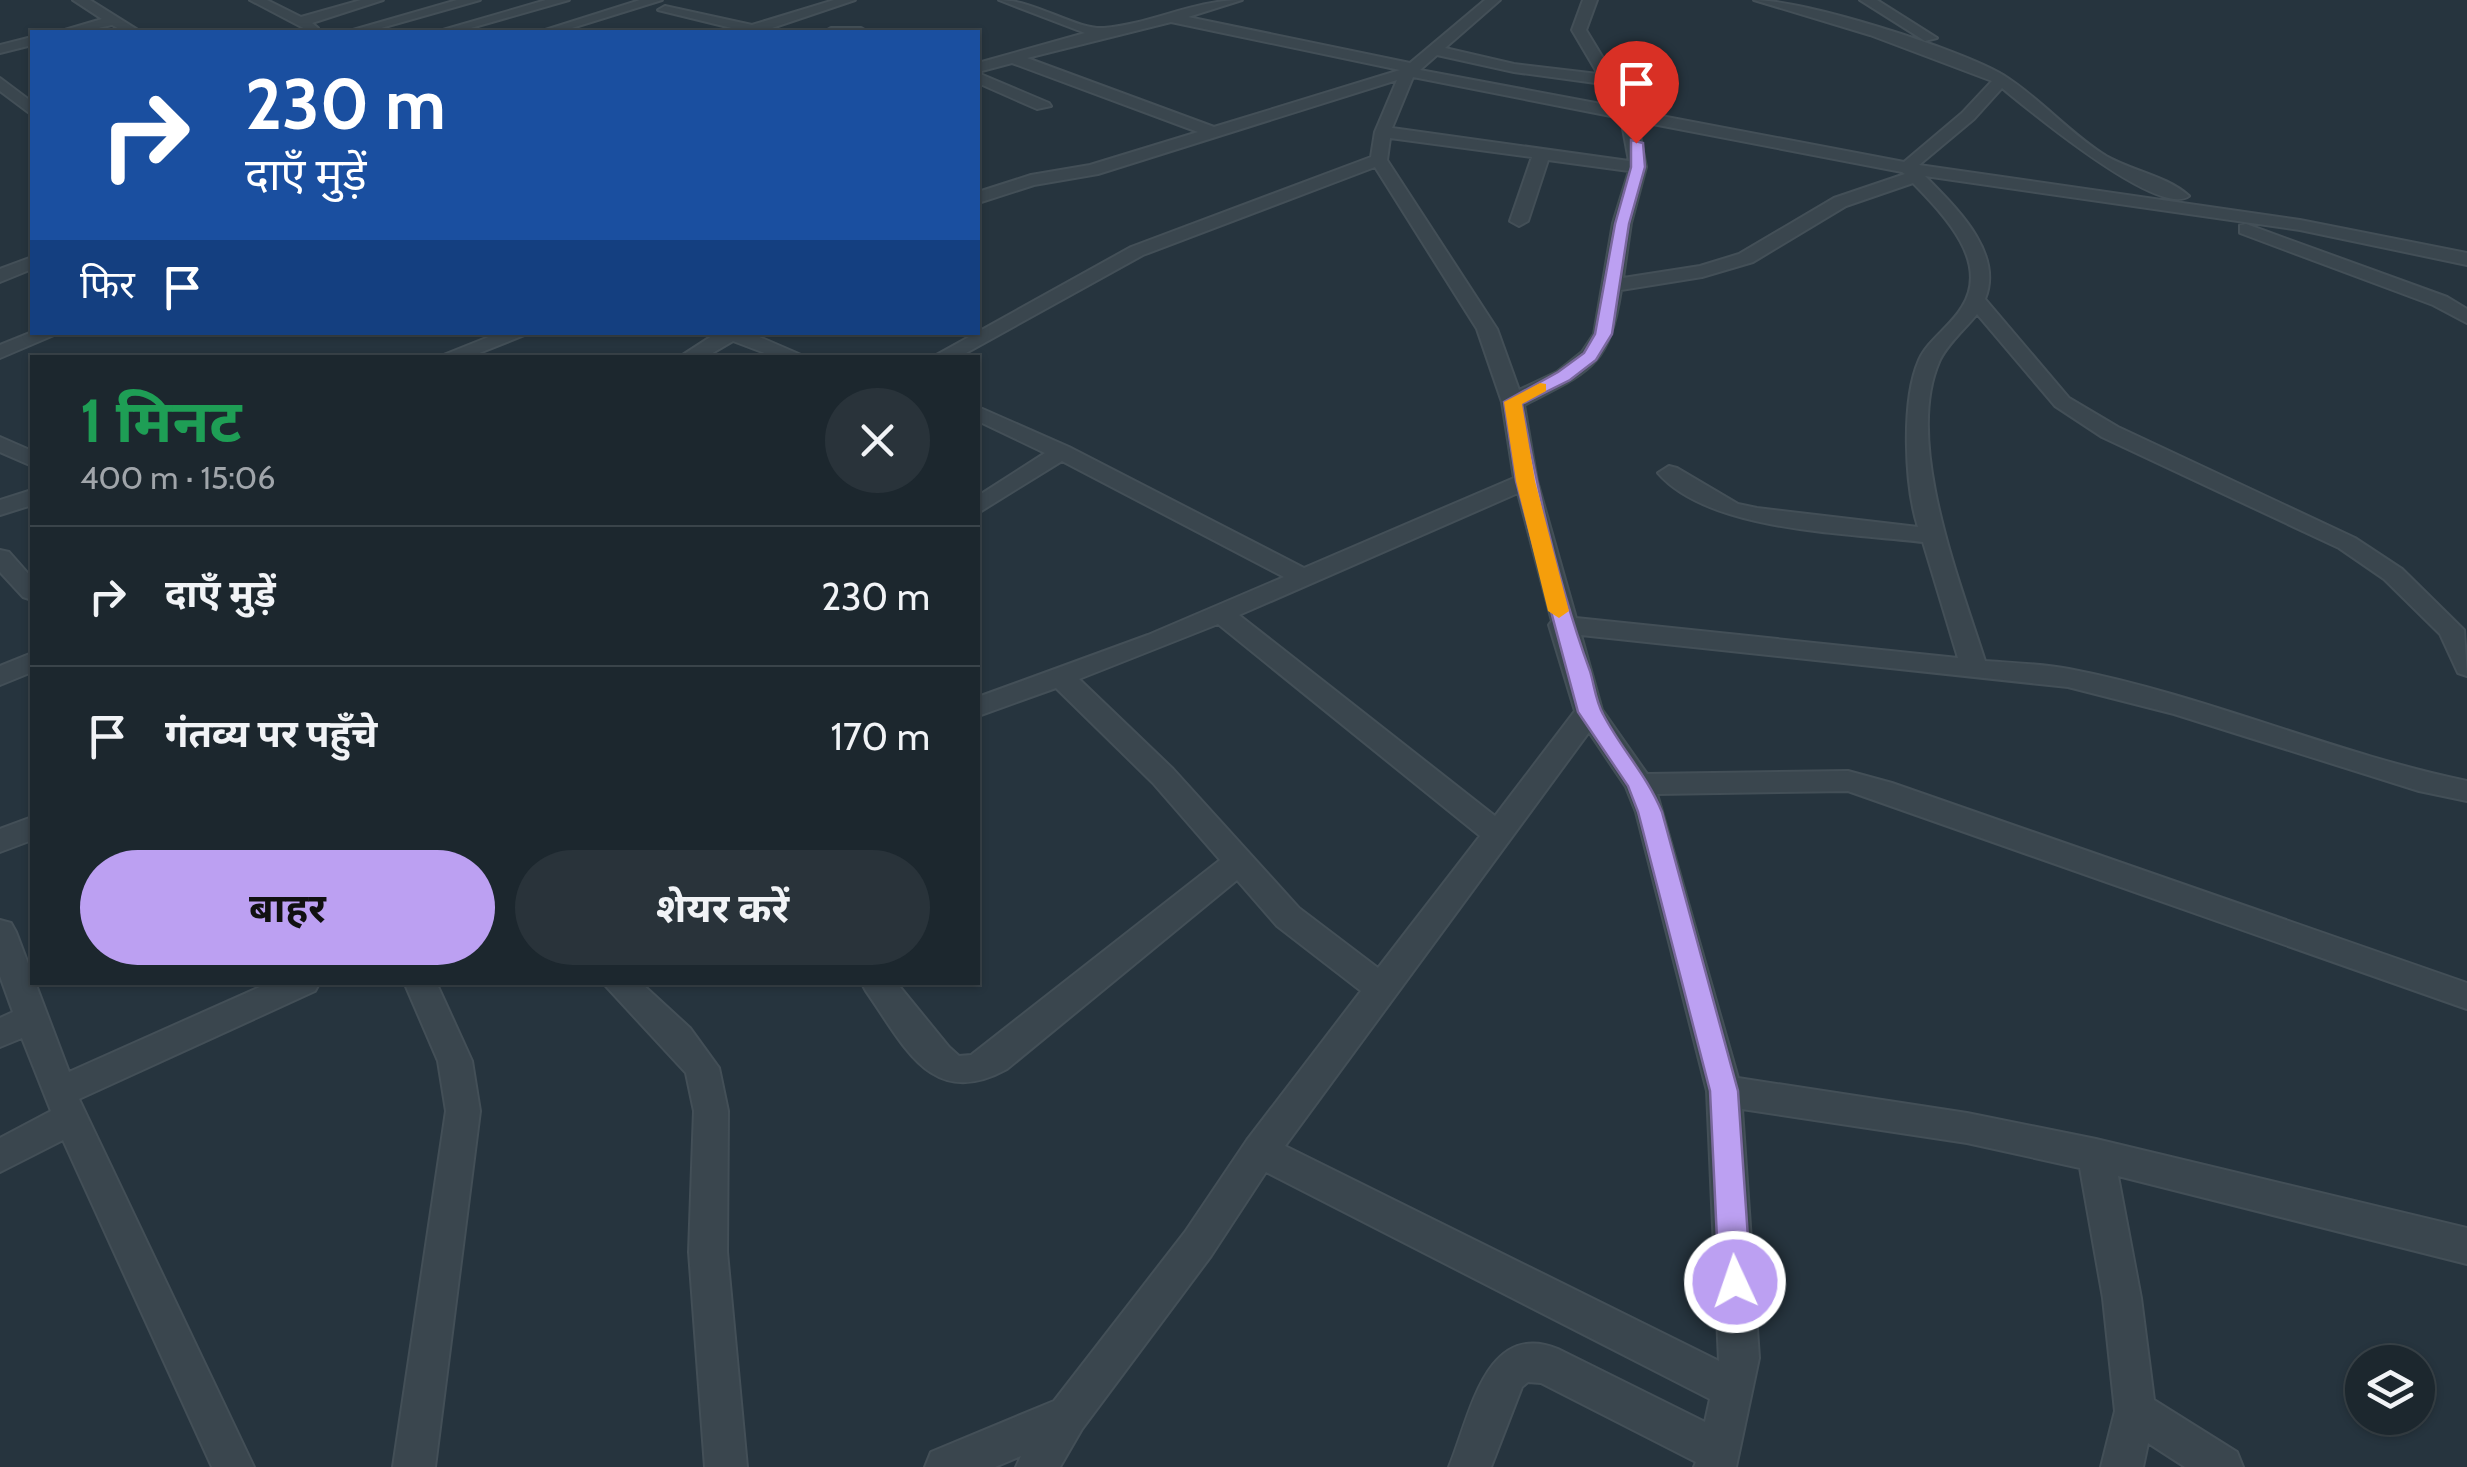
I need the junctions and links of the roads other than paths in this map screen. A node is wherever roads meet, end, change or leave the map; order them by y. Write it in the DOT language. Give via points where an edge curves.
graph roads {
  1 [pos="80,0"];
  2 [pos="257,0"];
  3 [pos="376,0"];
  4 [pos="473,0"];
  5 [pos="562,0"];
  6 [pos="686,0"];
  7 [pos="848,0"];
  8 [pos="1006,0"];
  9 [pos="1234,0"];
  10 [pos="1493,0"];
  11 [pos="1590,0"];
  12 [pos="1761,0"];
  13 [pos="1867,0"];
  14 [pos="660,5"];
  15 [pos="1171,18"];
  16 [pos="112,20"];
  17 [pos="298,22"];
  18 [pos="623,27"];
  19 [pos="74,30"];
  20 [pos="130,30"];
  21 [pos="317,30"];
  22 [pos="360,30"];
  23 [pos="450,30"];
  24 [pos="554,30"];
  25 [pos="756,30"];
  26 [pos="763,30"];
  27 [pos="1099,33"];
  28 [pos="30,42"];
  29 [pos="0,49"];
  30 [pos="1012,58"];
  31 [pos="1418,63"];
  32 [pos="980,67"];
  33 [pos="1981,69"];
  34 [pos="980,79"];
  35 [pos="1608,80"];
  36 [pos="2001,80"];
  37 [pos="0,83"];
  38 [pos="1043,106"];
  39 [pos="30,108"];
  40 [pos="1628,113"];
  41 [pos="1210,131"];
  42 [pos="1384,132"];
  43 [pos="1541,156"];
  44 [pos="1378,160"];
  45 [pos="1638,167"];
  46 [pos="1913,172"];
  47 [pos="980,197"];
  48 [pos="2188,208"];
  49 [pos="2230,214"];
  50 [pos="1519,220"];
  51 [pos="2467,259"];
  52 [pos="30,263"];
  53 [pos="0,276"];
  54 [pos="1614,285"];
  55 [pos="1975,299"];
  56 [pos="2465,308"];
  57 [pos="43,335"];
  58 [pos="513,335"];
  59 [pos="726,335"];
  60 [pos="735,335"];
  61 [pos="0,352"];
  62 [pos="455,355"];
  63 [pos="693,355"];
  64 [pos="790,355"];
  65 [pos="946,355"];
  66 [pos="1512,402"];
  67 [pos="980,415"];
  68 [pos="0,444"];
  69 [pos="1061,452"];
  70 [pos="30,459"];
  71 [pos="1670,473"];
  72 [pos="1526,481"];
  73 [pos="30,498"];
  74 [pos="980,505"];
  75 [pos="0,508"];
  76 [pos="1932,536"];
  77 [pos="0,557"];
  78 [pos="1301,576"];
  79 [pos="30,590"];
  80 [pos="1220,614"];
  81 [pos="1562,625"];
  82 [pos="2459,632"];
  83 [pos="30,663"];
  84 [pos="1974,666"];
  85 [pos="2467,667"];
  86 [pos="1059,675"];
  87 [pos="0,676"];
  88 [pos="980,706"];
  89 [pos="1589,712"];
  90 [pos="1639,784"];
  91 [pos="2467,791"];
  92 [pos="30,829"];
  93 [pos="1499,835"];
  94 [pos="0,842"];
  95 [pos="1241,860"];
  96 [pos="0,932"];
  97 [pos="298,985"];
  98 [pos="421,985"];
  99 [pos="621,985"];
  100 [pos="878,985"];
  101 [pos="1382,990"];
  102 [pos="2467,996"];
  103 [pos="16,1026"];
  104 [pos="1724,1091"];
  105 [pos="65,1104"];
  106 [pos="1260,1151"];
  107 [pos="2096,1155"];
  108 [pos="0,1156"];
  109 [pos="2467,1246"];
  110 [pos="1732,1389"];
  111 [pos="2135,1411"];
  112 [pos="1068,1415"];
  113 [pos="1717,1459"];
  114 [pos="233,1467"];
  115 [pos="414,1467"];
  116 [pos="726,1467"];
  117 [pos="946,1467"];
  118 [pos="1037,1467"];
  119 [pos="1470,1467"];
  120 [pos="2122,1467"];
  121 [pos="2222,1467"];
  1 -- 16 [label="street"];
  2 -- 17 [label="street"];
  3 -- 17 [label="street"];
  4 -- 22 [label="street"];
  5 -- 23 [label="street"];
  6 -- 14 [label="street"];
  7 -- 26 [label="street"];
  8 -- 27 [label="street"];
  9 -- 15 [label="street"];
  10 -- 31 [label="street"];
  11 -- 35 [label="street" via="1579,30"];
  12 -- 33 [label="street"];
  13 -- 33 [label="street"];
  14 -- 18 [label="street"];
  14 -- 24 [label="street"];
  14 -- 25 [label="street"];
  15 -- 27 [label="street"];
  15 -- 31 [label="street"];
  16 -- 19 [label="street"];
  16 -- 20 [label="street"];
  17 -- 21 [label="street"];
  27 -- 30 [label="street"];
  28 -- 29 [label="street"];
  30 -- 32 [label="street"];
  30 -- 41 [label="street"];
  31 -- 35 [label="street"];
  31 -- 40 [label="street"];
  31 -- 41 [label="street"];
  31 -- 42 [label="street"];
  33 -- 36 [label="street"];
  34 -- 38 [label="street"];
  35 -- 40 [label="street"];
  36 -- 46 [label="street" via="1916,156"];
  36 -- 49 [label="street" via="2100,160"];
  37 -- 39 [label="street"];
  40 -- 45 [label="street"];
  40 -- 46 [label="street"];
  41 -- 47 [label="street"];
  42 -- 43 [label="street"];
  42 -- 44 [label="street"];
  43 -- 45 [label="street"];
  43 -- 50 [label="street"];
  44 -- 65 [label="street" via="1137,251"];
  44 -- 66 [label="street" via="1487,329"];
  45 -- 54 [label="street"];
  46 -- 48 [label="street"];
  46 -- 54 [label="street" via="1840,202 1746,258"];
  46 -- 55 [label="street" via="1954,214 1981,267"];
  48 -- 49 [label="street"];
  48 -- 56 [label="street"];
  49 -- 51 [label="street"];
  52 -- 53 [label="street"];
  54 -- 66 [label="street" via="1604,334 1590,356"];
  55 -- 76 [label="street" via="1928,360 1921,387 1924,509"];
  55 -- 82 [label="street" via="2062,402 2082,416 2346,543"];
  57 -- 61 [label="street"];
  58 -- 62 [label="street"];
  59 -- 63 [label="street"];
  60 -- 64 [label="street"];
  66 -- 72 [label="street"];
  67 -- 69 [label="street"];
  68 -- 70 [label="street"];
  69 -- 74 [label="street"];
  69 -- 78 [label="street"];
  71 -- 76 [label="street" via="1730,509"];
  72 -- 78 [label="street"];
  72 -- 81 [label="street"];
  73 -- 75 [label="street"];
  76 -- 84 [label="street"];
  77 -- 79 [label="street"];
  78 -- 80 [label="street"];
  80 -- 86 [label="street"];
  80 -- 93 [label="street"];
  81 -- 84 [label="street"];
  81 -- 89 [label="street"];
  82 -- 85 [label="street"];
  83 -- 87 [label="street"];
  84 -- 91 [label="street" via="2142,696"];
  86 -- 88 [label="street"];
  86 -- 95 [label="street"];
  89 -- 90 [label="street"];
  89 -- 93 [label="street"];
  90 -- 102 [label="street" via="1848,781"];
  90 -- 104 [label="street"];
  92 -- 94 [label="street"];
  93 -- 101 [label="street"];
  95 -- 100 [label="street" via="975,1070 953,1070 934,1056"];
  95 -- 101 [label="street" via="1288,917"];
  96 -- 103 [label="street"];
  97 -- 105 [label="street"];
  98 -- 115 [label="street" via="455,1060 463,1111"];
  99 -- 116 [label="street" via="702,1068 711,1111 708,1252"];
  101 -- 106 [label="street"];
  103 -- 105 [label="street"];
  104 -- 107 [label="street"];
  104 -- 110 [label="street" via="1739,1358"];
  105 -- 108 [label="street"];
  105 -- 114 [label="street"];
  106 -- 110 [label="street"];
  106 -- 112 [label="street"];
  107 -- 109 [label="street"];
  107 -- 111 [label="street"];
  110 -- 113 [label="street"];
  111 -- 120 [label="street"];
  111 -- 121 [label="street"];
  112 -- 117 [label="street"];
  112 -- 118 [label="street"];
  113 -- 119 [label="street" via="1544,1362 1522,1362 1507,1373"];
}
